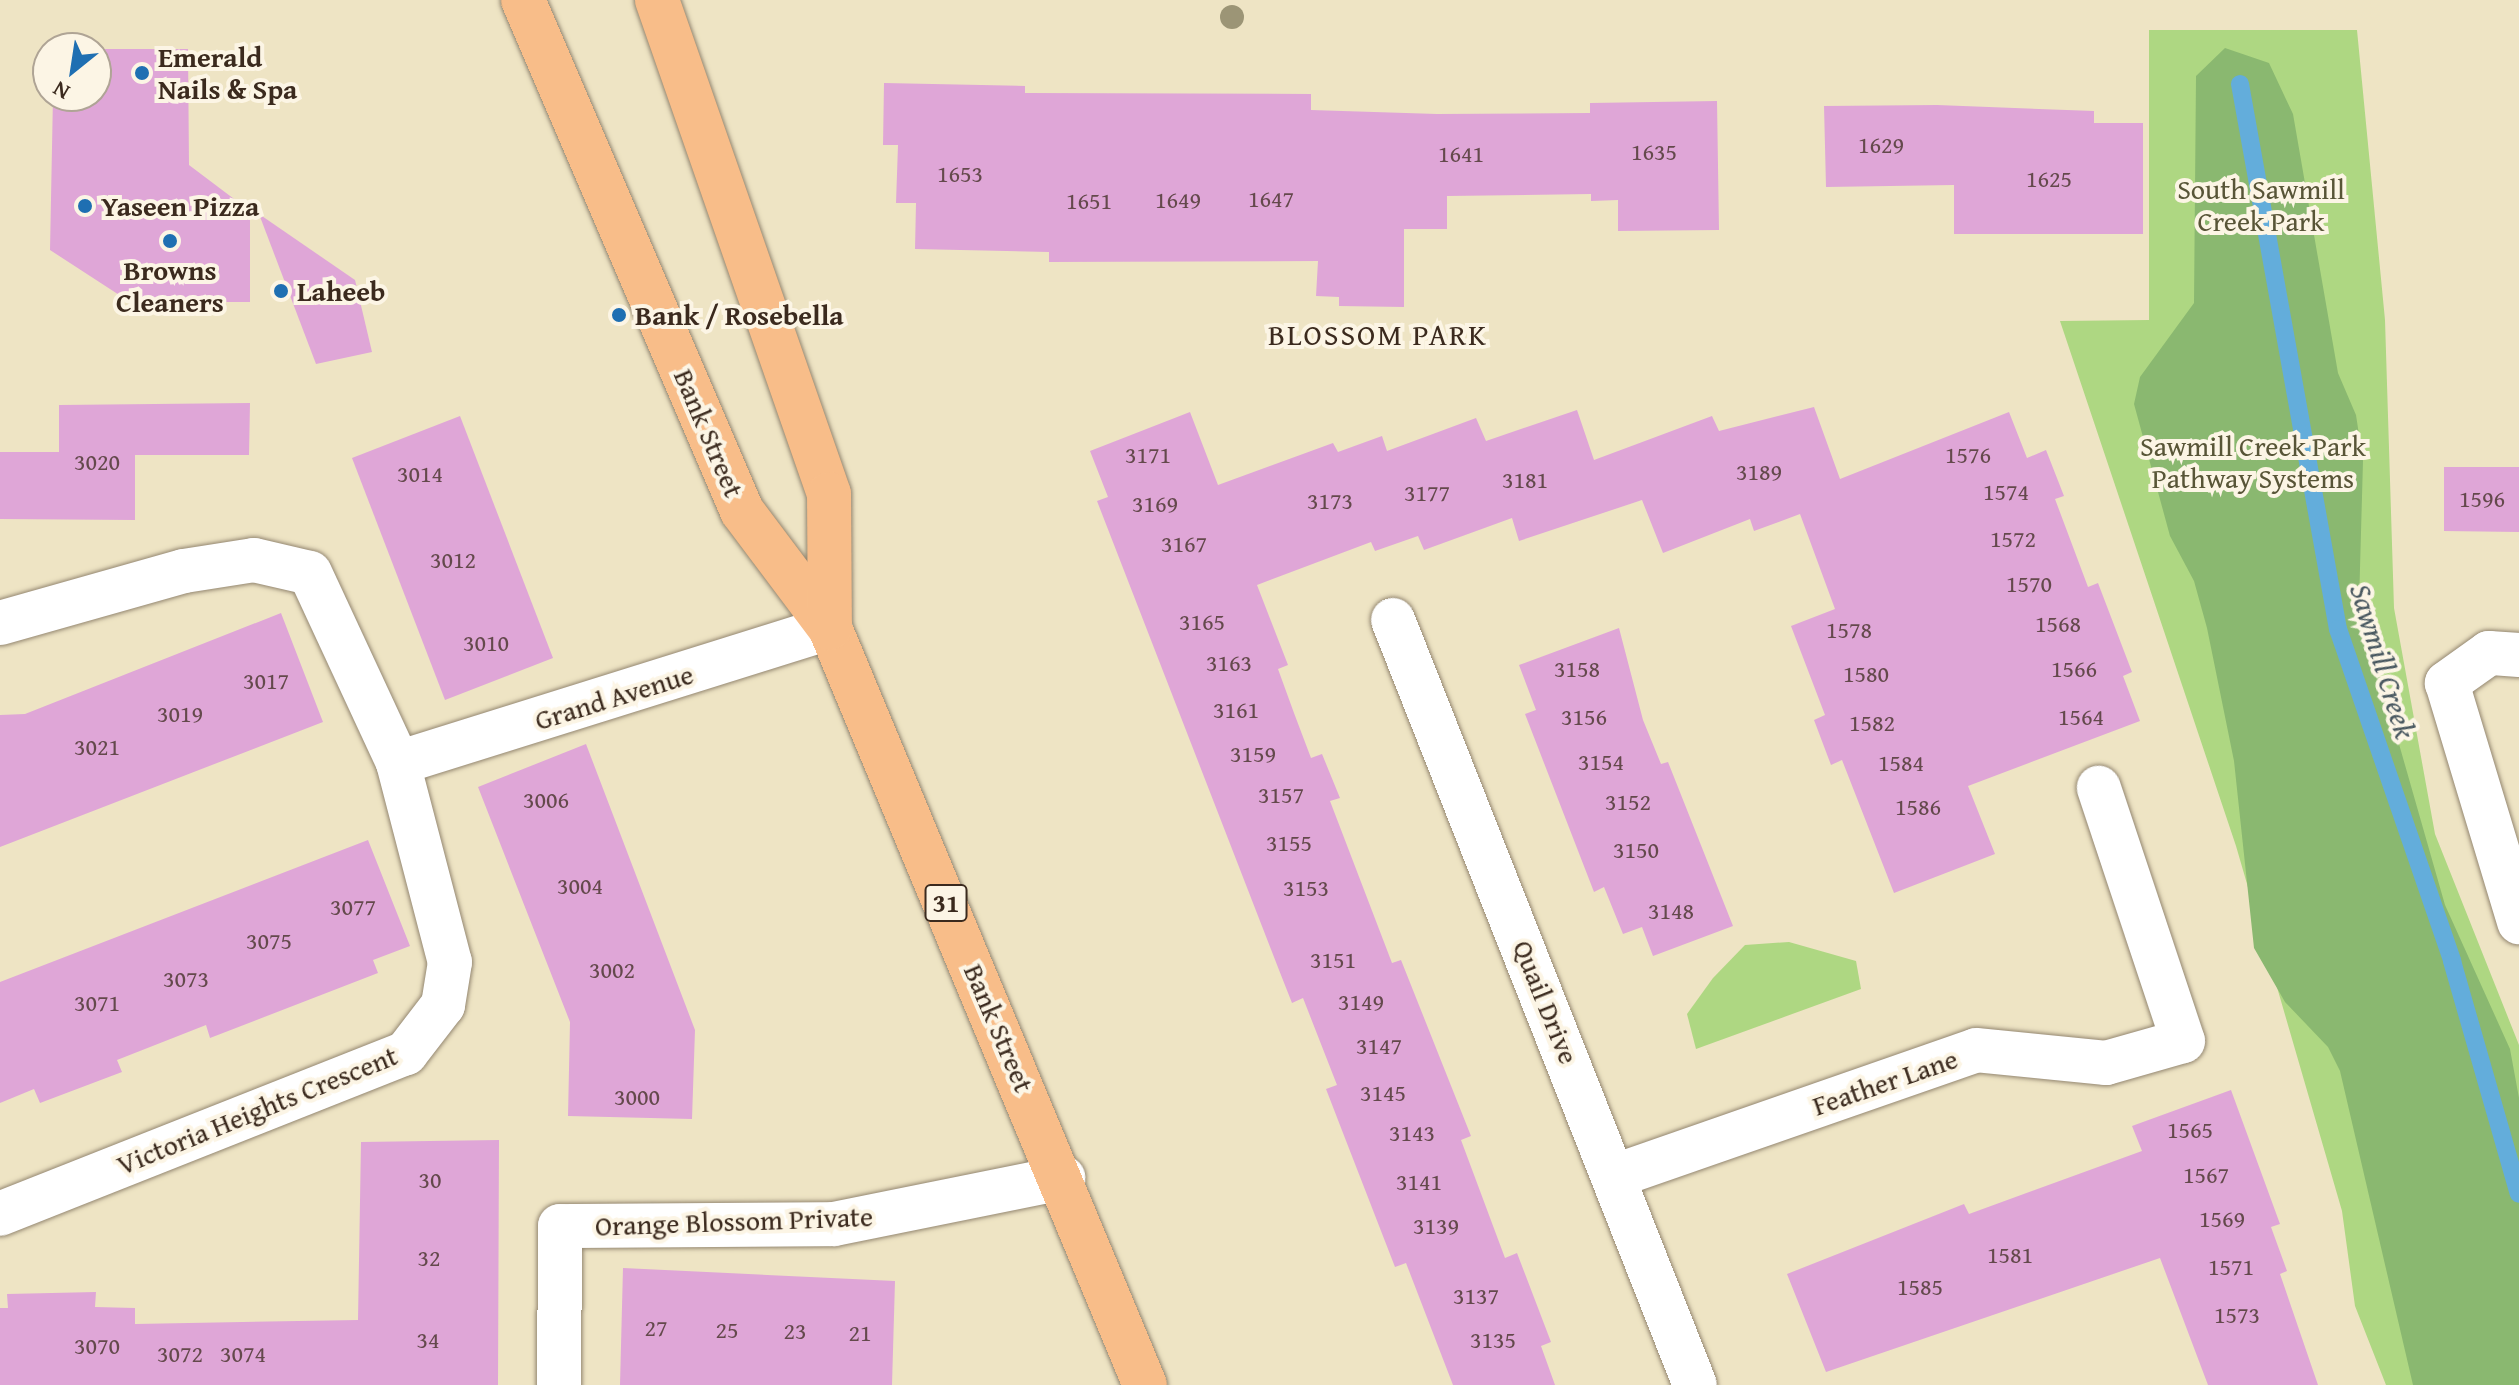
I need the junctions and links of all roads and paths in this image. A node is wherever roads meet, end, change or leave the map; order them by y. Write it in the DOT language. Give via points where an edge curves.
graph roads {
  1 [pos="523,0"];
  2 [pos="657,0"];
  3 [pos="1393,620"];
  4 [pos="0,623"];
  5 [pos="830,628"];
  6 [pos="2519,655"];
  7 [pos="398,763"];
  8 [pos="2099,788"];
  9 [pos="2519,922"];
  10 [pos="1615,1176"];
  11 [pos="1063,1178"];
  12 [pos="0,1214"];
  13 [pos="559,1385"];
  14 [pos="1145,1385"];
  15 [pos="1695,1385"];
  1 -- 5 [label="main road, Bank Street / 31" via="742,511"];
  2 -- 5 [label="main road, Bank Street / 31" via="829,494"];
  3 -- 10 [label="street, Quail Drive"];
  4 -- 7 [label="street, Victoria Heights Crescent" via="184,571 254,560 310,573"];
  5 -- 7 [label="street, Grand Avenue"];
  5 -- 11 [label="main road, Bank Street / 31"];
  6 -- 9 [label="street" via="2489,653 2447,683"];
  7 -- 12 [label="street, Victoria Heights Crescent" via="450,962 443,1005 406,1053"];
  8 -- 10 [label="street, Feather Lane" via="2183,1041 2106,1063 1976,1050"];
  10 -- 15 [label="street, Quail Drive"];
  11 -- 13 [label="street, Orange Blossom Private" via="848,1223 560,1226"];
  11 -- 14 [label="main road, Bank Street / 31"];
}
